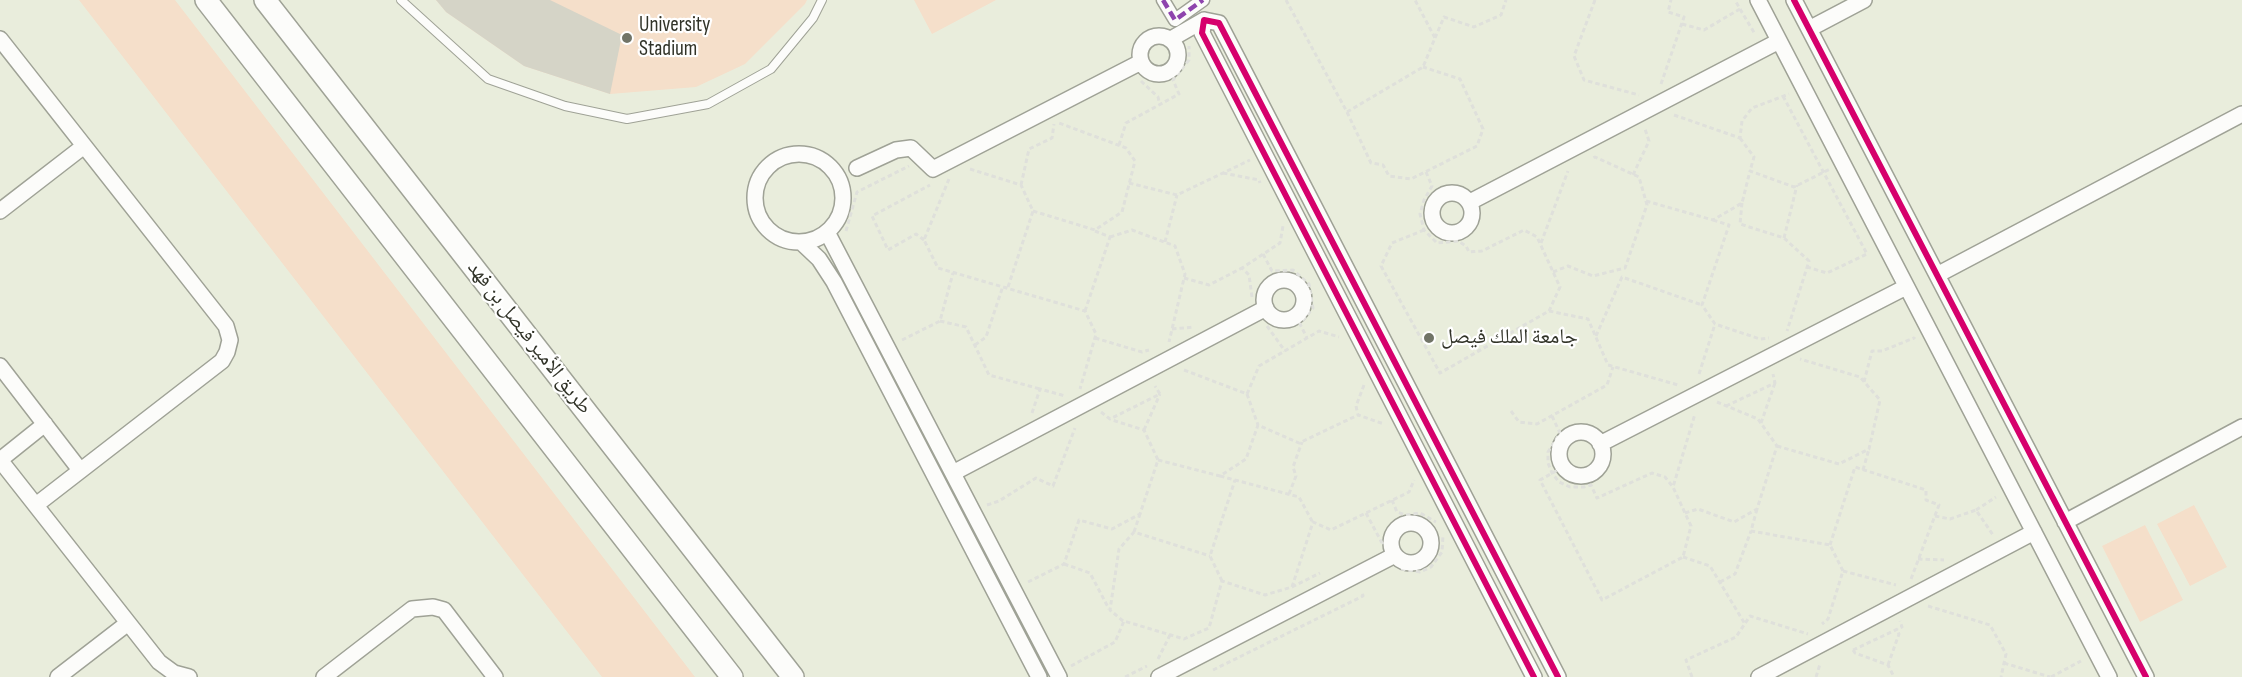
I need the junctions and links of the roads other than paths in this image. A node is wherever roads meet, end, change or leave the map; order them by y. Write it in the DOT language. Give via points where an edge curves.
graph roads {
  1 [pos="206,0"];
  2 [pos="265,0"];
  3 [pos="401,0"];
  4 [pos="822,0"];
  5 [pos="1163,0"];
  6 [pos="1203,0"];
  7 [pos="1758,0"];
  8 [pos="1794,0"];
  9 [pos="1864,0"];
  10 [pos="1203,26"];
  11 [pos="1809,29"];
  12 [pos="0,39"];
  13 [pos="1171,39"];
  14 [pos="1779,41"];
  15 [pos="1141,62"];
  16 [pos="2242,114"];
  17 [pos="84,146"];
  18 [pos="830,166"];
  19 [pos="857,168"];
  20 [pos="841,185"];
  21 [pos="1470,202"];
  22 [pos="0,211"];
  23 [pos="827,232"];
  24 [pos="801,242"];
  25 [pos="1937,275"];
  26 [pos="1906,287"];
  27 [pos="1259,305"];
  28 [pos="0,366"];
  29 [pos="45,424"];
  30 [pos="2242,427"];
  31 [pos="1600,444"];
  32 [pos="0,460"];
  33 [pos="80,470"];
  34 [pos="953,473"];
  35 [pos="36,505"];
  36 [pos="2065,522"];
  37 [pos="2034,532"];
  38 [pos="1395,555"];
  39 [pos="128,623"];
  40 [pos="1063,673"];
  41 [pos="58,677"];
  42 [pos="189,677"];
  43 [pos="324,677"];
  44 [pos="495,677"];
  45 [pos="732,677"];
  46 [pos="793,677"];
  47 [pos="1039,677"];
  48 [pos="1159,677"];
  49 [pos="1534,677"];
  50 [pos="1558,677"];
  51 [pos="1759,677"];
  52 [pos="2109,677"];
  53 [pos="2146,677"];
  1 -- 45 [label="main road"];
  2 -- 46 [label="main road, طريق الأمير فيصل بن فهد"];
  3 -- 4 [label="lane" via="488,79 565,106 627,120 708,104 771,69 813,18"];
  5 -- 6 [label="street" via="1175,20"];
  7 -- 14 [label="street"];
  8 -- 11 [label="street"];
  9 -- 11 [label="street"];
  10 -- 13 [label="street"];
  10 -- 49 [label="street"];
  10 -- 50 [label="street" via="1220,23"];
  11 -- 25 [label="street"];
  12 -- 17 [label="street"];
  13 -- 15 [label="street" via="1159,35 1147,40 1140,50"];
  13 -- 15 [label="street" via="1179,56 1169,72 1149,72"];
  14 -- 21 [label="street"];
  14 -- 26 [label="street"];
  15 -- 19 [label="street" via="933,169 911,148 896,150"];
  16 -- 25 [label="street"];
  17 -- 22 [label="street"];
  17 -- 33 [label="street" via="226,326 230,340 222,361"];
  18 -- 19 [label="street"];
  18 -- 20 [label="street"];
  18 -- 24 [label="street" via="818,158 789,155 775,161 757,184 757,212 764,224 786,240"];
  19 -- 20 [label="street"];
  20 -- 23 [label="street" via="842,207"];
  23 -- 24 [label="street"];
  23 -- 34 [label="street"];
  24 -- 47 [label="street" via="819,259 834,282"];
  25 -- 36 [label="street"];
  26 -- 31 [label="street"];
  26 -- 37 [label="street"];
  27 -- 34 [label="street"];
  28 -- 29 [label="street"];
  29 -- 32 [label="street"];
  29 -- 33 [label="street"];
  30 -- 36 [label="street"];
  31 -- 31 [label="street" via="1600,464 1590,474 1577,476 1557,470 1559,449 1568,436 1590,434"];
  32 -- 35 [label="street"];
  33 -- 35 [label="street"];
  34 -- 40 [label="street"];
  35 -- 39 [label="street"];
  36 -- 53 [label="street"];
  37 -- 51 [label="street"];
  37 -- 52 [label="street"];
  38 -- 48 [label="street"];
  39 -- 41 [label="street"];
  39 -- 42 [label="street" via="159,662 174,673"];
  43 -- 44 [label="street" via="412,609 433,607 444,610"];
}
